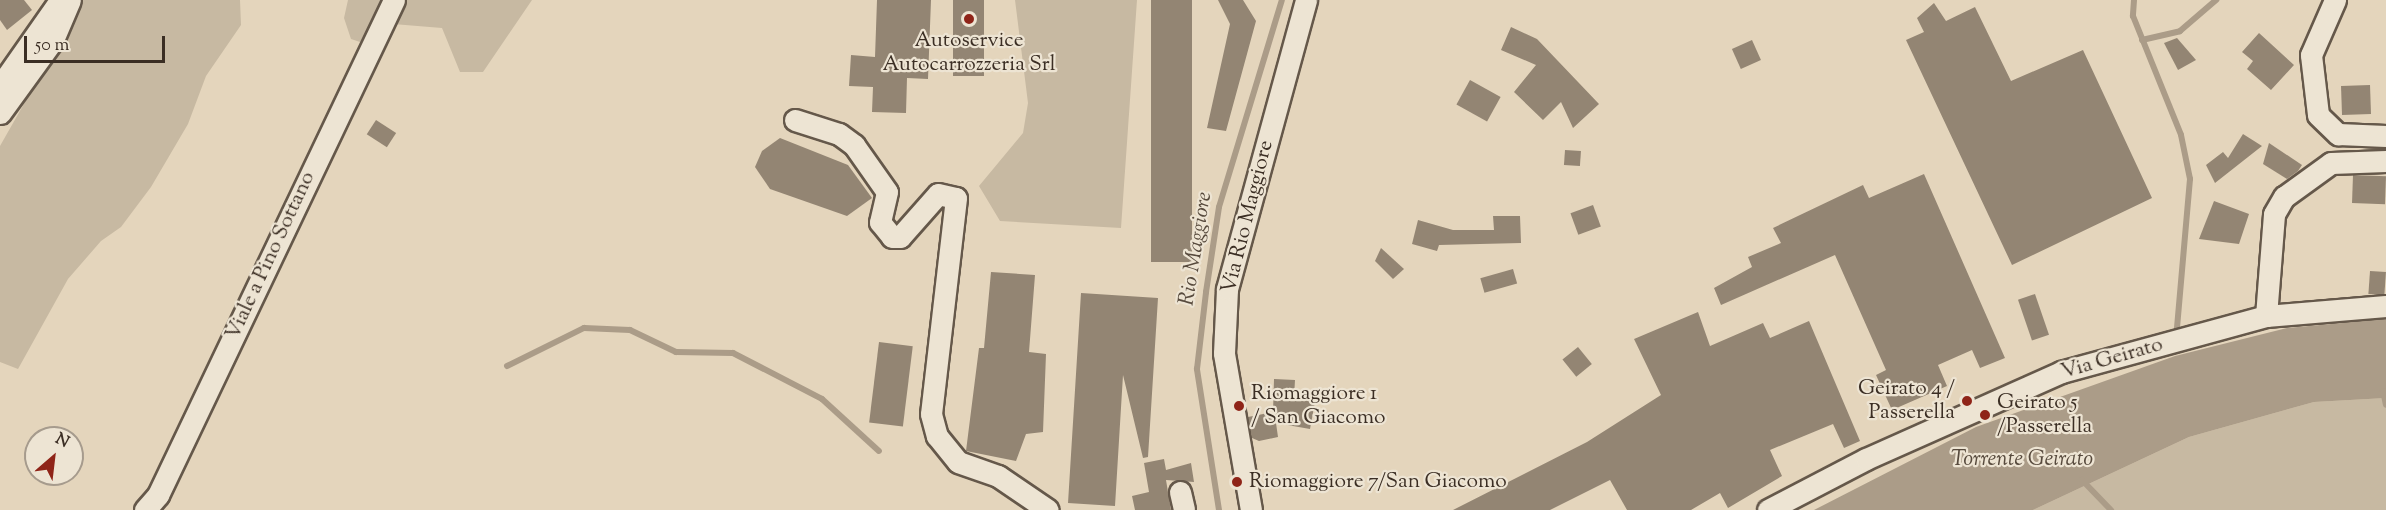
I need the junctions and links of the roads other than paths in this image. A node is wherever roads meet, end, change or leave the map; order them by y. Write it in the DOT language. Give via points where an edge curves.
graph roads {
  1 [pos="58,0"];
  2 [pos="70,0"];
  3 [pos="394,0"];
  4 [pos="1306,0"];
  5 [pos="2335,0"];
  6 [pos="0,86"];
  7 [pos="0,113"];
  8 [pos="795,120"];
  9 [pos="2386,136"];
  10 [pos="2386,161"];
  11 [pos="2386,306"];
  12 [pos="2266,316"];
  13 [pos="145,510"];
  14 [pos="1048,510"];
  15 [pos="1251,510"];
  16 [pos="1768,510"];
  1 -- 6 [label="street" via="18,68"];
  2 -- 7 [label="street" via="42,58"];
  3 -- 13 [label="street, Viale a Pino Sottano" via="163,484"];
  4 -- 15 [label="street, Via Rio Maggiore" via="1227,289 1224,353"];
  5 -- 9 [label="street" via="2311,55 2318,115 2338,134"];
  8 -- 14 [label="street" via="839,134 854,145 886,192 880,222 892,237 900,237 938,194 956,198 931,414 937,436 958,462 998,476"];
  10 -- 12 [label="street" via="2331,163 2284,197 2274,214"];
  11 -- 12 [label="street, Via Geirato"];
  12 -- 16 [label="street, Via Geirato" via="2016,389"];
}
